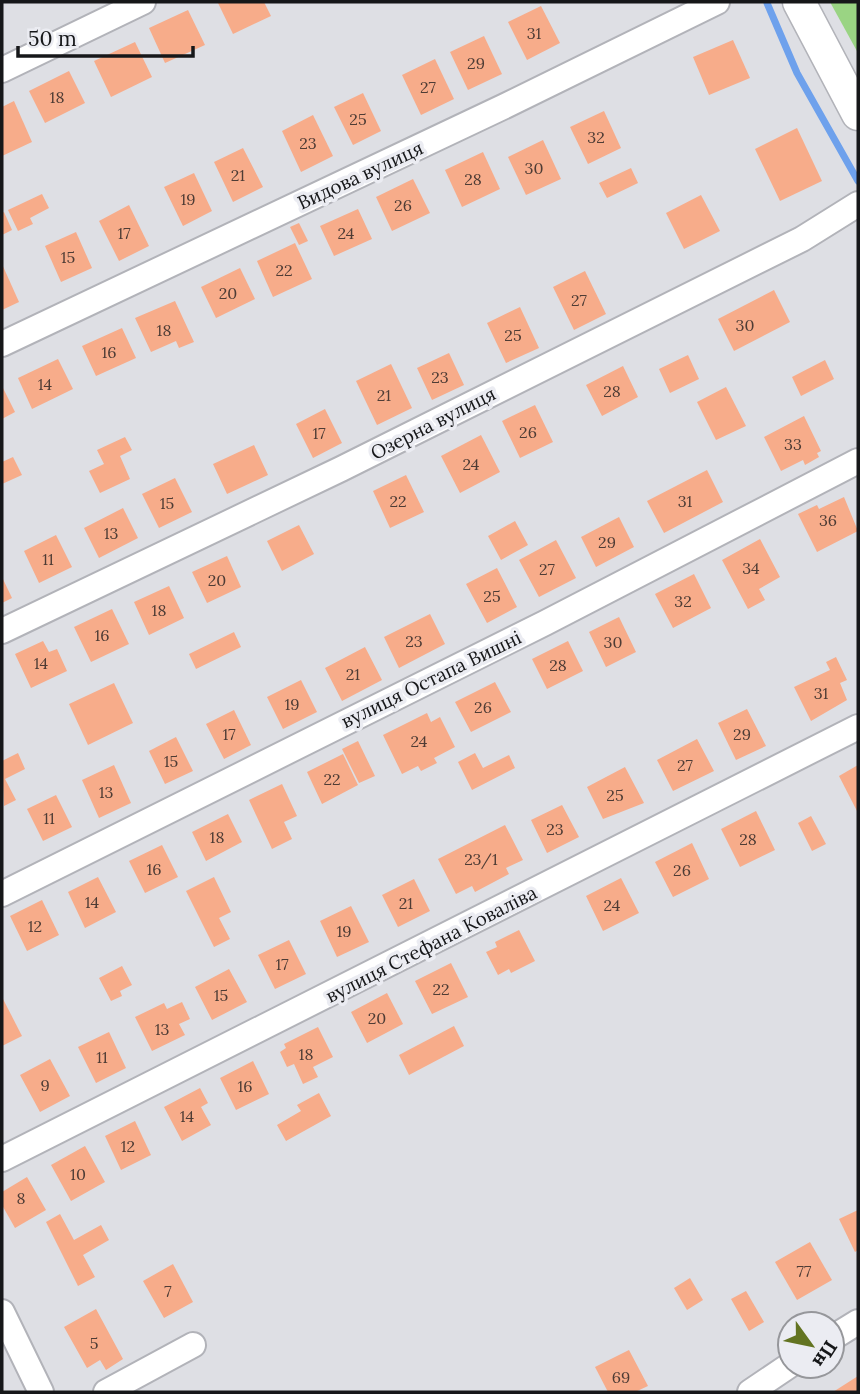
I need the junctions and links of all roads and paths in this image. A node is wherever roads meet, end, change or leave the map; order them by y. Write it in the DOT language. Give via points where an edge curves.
graph roads {
  1 [pos="143,2"];
  2 [pos="717,2"];
  3 [pos="799,2"];
  4 [pos="2,70"];
  5 [pos="858,114"];
  6 [pos="858,204"];
  7 [pos="2,344"];
  8 [pos="858,461"];
  9 [pos="2,631"];
  10 [pos="858,727"];
  11 [pos="2,894"];
  12 [pos="2,1158"];
  13 [pos="2,1312"];
  14 [pos="193,1345"];
  15 [pos="776,1374"];
  16 [pos="41,1392"];
  17 [pos="106,1392"];
  18 [pos="750,1392"];
  1 -- 4 [label="street"];
  2 -- 7 [label="street, Видова вулиця"];
  3 -- 5 [label="main road"];
  6 -- 9 [label="street, Озерна вулиця" via="802,239"];
  8 -- 11 [label="street, вулиця Остапа Вишні"];
  10 -- 12 [label="street, вулиця Стефана Коваліва"];
  13 -- 16 [label="street"];
  14 -- 17 [label="street"];
  15 -- 18 [label="street"];
}
